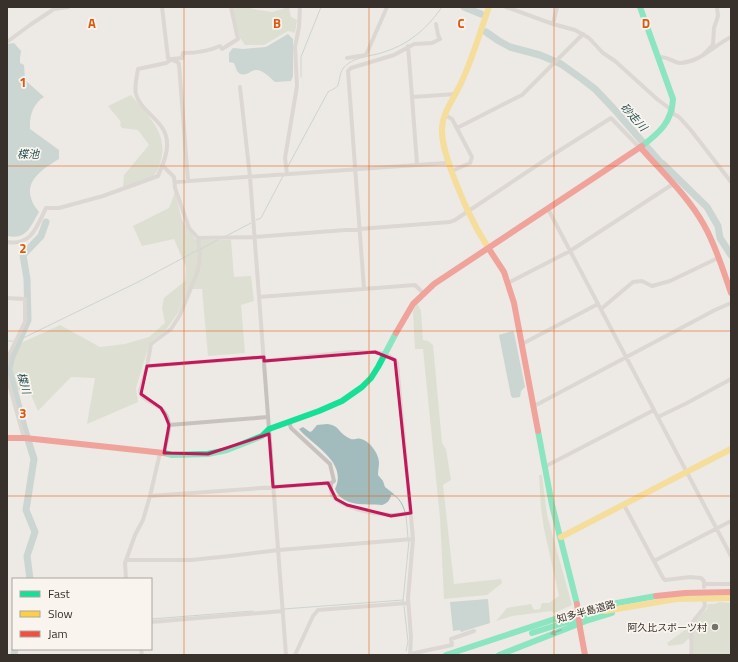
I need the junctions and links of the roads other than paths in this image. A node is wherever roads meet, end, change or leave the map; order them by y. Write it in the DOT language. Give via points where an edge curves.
graph roads {
  1 [pos="68,7"];
  2 [pos="162,7"];
  3 [pos="231,7"];
  4 [pos="300,7"];
  5 [pos="387,7"];
  6 [pos="489,7"];
  7 [pos="506,7"];
  8 [pos="557,7"];
  9 [pos="640,7"];
  10 [pos="717,7"];
  11 [pos="54,8"];
  12 [pos="436,24"];
  13 [pos="553,24"];
  14 [pos="583,34"];
  15 [pos="731,37"];
  16 [pos="7,42"];
  17 [pos="408,46"];
  18 [pos="704,56"];
  19 [pos="658,57"];
  20 [pos="347,58"];
  21 [pos="171,60"];
  22 [pos="240,87"];
  23 [pos="456,94"];
  24 [pos="412,97"];
  25 [pos="673,112"];
  26 [pos="445,115"];
  27 [pos="457,128"];
  28 [pos="642,145"];
  29 [pos="448,161"];
  30 [pos="417,164"];
  31 [pos="162,165"];
  32 [pos="355,169"];
  33 [pos="452,171"];
  34 [pos="287,174"];
  35 [pos="250,177"];
  36 [pos="188,181"];
  37 [pos="175,182"];
  38 [pos="731,182"];
  39 [pos="673,184"];
  40 [pos="548,208"];
  41 [pos="467,211"];
  42 [pos="360,229"];
  43 [pos="254,237"];
  44 [pos="198,238"];
  45 [pos="7,242"];
  46 [pos="488,248"];
  47 [pos="570,251"];
  48 [pos="718,258"];
  49 [pos="508,283"];
  50 [pos="364,289"];
  51 [pos="423,293"];
  52 [pos="731,293"];
  53 [pos="259,297"];
  54 [pos="7,298"];
  55 [pos="731,303"];
  56 [pos="598,304"];
  57 [pos="601,309"];
  58 [pos="522,344"];
  59 [pos="386,354"];
  60 [pos="627,357"];
  61 [pos="264,359"];
  62 [pos="7,365"];
  63 [pos="147,366"];
  64 [pos="7,377"];
  65 [pos="731,378"];
  66 [pos="534,405"];
  67 [pos="654,410"];
  68 [pos="268,417"];
  69 [pos="658,417"];
  70 [pos="289,422"];
  71 [pos="169,425"];
  72 [pos="269,429"];
  73 [pos="7,438"];
  74 [pos="27,438"];
  75 [pos="731,449"];
  76 [pos="162,453"];
  77 [pos="546,466"];
  78 [pos="686,472"];
  79 [pos="331,483"];
  80 [pos="273,487"];
  81 [pos="150,496"];
  82 [pos="624,505"];
  83 [pos="411,513"];
  84 [pos="731,521"];
  85 [pos="716,528"];
  86 [pos="561,537"];
  87 [pos="413,539"];
  88 [pos="279,550"];
  89 [pos="731,556"];
  90 [pos="126,560"];
  91 [pos="654,561"];
  92 [pos="126,578"];
  93 [pos="731,584"];
  94 [pos="731,592"];
  95 [pos="731,598"];
  96 [pos="704,600"];
  97 [pos="408,603"];
  98 [pos="647,603"];
  99 [pos="283,612"];
  100 [pos="152,622"];
  101 [pos="474,631"];
  102 [pos="286,655"];
  103 [pos="295,655"];
  104 [pos="410,655"];
  105 [pos="446,655"];
  106 [pos="466,655"];
  107 [pos="499,655"];
  108 [pos="585,655"];
  109 [pos="691,655"];
  1 -- 11 [label="street"];
  2 -- 21 [label="street" via="168,58"];
  3 -- 21 [label="street" via="238,39 222,49 220,46 195,54 183,53 182,58"];
  4 -- 34 [label="street" via="295,47 297,86 285,158"];
  5 -- 20 [label="street" via="367,56"];
  6 -- 23 [label="main road"];
  7 -- 13 [label="street"];
  8 -- 13 [label="street"];
  9 -- 19 [label="main road"];
  10 -- 18 [label="street" via="713,44"];
  11 -- 16 [label="street"];
  12 -- 17 [label="street" via="440,39 432,44"];
  13 -- 14 [label="street"];
  14 -- 25 [label="street"];
  14 -- 27 [label="street" via="527,91"];
  15 -- 18 [label="street"];
  17 -- 24 [label="street"];
  17 -- 32 [label="street" via="394,55 348,71"];
  18 -- 19 [label="street" via="680,64 664,56"];
  19 -- 25 [label="main road" via="673,99"];
  21 -- 31 [label="street" via="139,68 135,90 138,98 161,126 166,138 167,151"];
  21 -- 36 [label="street" via="179,64"];
  22 -- 35 [label="street"];
  23 -- 24 [label="street"];
  23 -- 26 [label="main road"];
  24 -- 30 [label="street"];
  25 -- 28 [label="main road" via="665,126"];
  25 -- 38 [label="street" via="690,129"];
  26 -- 27 [label="street" via="452,118"];
  26 -- 29 [label="main road" via="442,138"];
  27 -- 33 [label="street" via="471,159 467,164"];
  28 -- 39 [label="main road"];
  28 -- 40 [label="main road"];
  28 -- 41 [label="street" via="611,118"];
  29 -- 30 [label="street"];
  29 -- 33 [label="main road"];
  30 -- 32 [label="street"];
  31 -- 37 [label="street" via="174,177"];
  31 -- 45 [label="street" via="158,176 135,186 59,208 46,208 31,236 18,242"];
  32 -- 34 [label="street"];
  32 -- 42 [label="street"];
  33 -- 41 [label="main road"];
  34 -- 35 [label="street"];
  35 -- 36 [label="street"];
  35 -- 43 [label="street"];
  36 -- 37 [label="street"];
  37 -- 44 [label="street" via="189,228"];
  39 -- 47 [label="street"];
  39 -- 48 [label="main road" via="704,224"];
  40 -- 46 [label="main road"];
  40 -- 47 [label="street"];
  41 -- 42 [label="street" via="450,222"];
  41 -- 46 [label="main road"];
  42 -- 43 [label="street"];
  42 -- 50 [label="street"];
  43 -- 44 [label="street"];
  43 -- 53 [label="street"];
  44 -- 63 [label="street" via="199,264 190,293 170,329 151,344"];
  46 -- 49 [label="main road"];
  46 -- 51 [label="main road"];
  47 -- 49 [label="street"];
  47 -- 56 [label="street"];
  48 -- 52 [label="main road"];
  48 -- 57 [label="street" via="670,281 652,286 642,281 634,282"];
  49 -- 58 [label="main road"];
  50 -- 51 [label="street" via="415,285"];
  50 -- 53 [label="street"];
  51 -- 59 [label="main road" via="404,316"];
  53 -- 61 [label="street"];
  54 -- 62 [label="street" via="25,299 25,322 8,357"];
  55 -- 60 [label="street"];
  56 -- 57 [label="street"];
  56 -- 58 [label="street"];
  57 -- 60 [label="street"];
  58 -- 66 [label="main road"];
  59 -- 61 [label="street" via="349,352"];
  59 -- 70 [label="main road" via="370,378 351,396 328,408"];
  59 -- 83 [label="street" via="397,363"];
  60 -- 66 [label="street"];
  60 -- 67 [label="street"];
  61 -- 63 [label="street"];
  61 -- 68 [label="street"];
  63 -- 71 [label="street" via="140,394 161,408"];
  64 -- 74 [label="street"];
  65 -- 69 [label="street"];
  66 -- 77 [label="main road"];
  67 -- 69 [label="street"];
  67 -- 77 [label="street"];
  68 -- 71 [label="street"];
  68 -- 72 [label="street"];
  69 -- 78 [label="street"];
  70 -- 72 [label="main road"];
  70 -- 79 [label="street" via="291,428 330,464 334,476"];
  71 -- 76 [label="street"];
  72 -- 76 [label="main road" via="262,436 227,450 208,454"];
  72 -- 80 [label="street"];
  73 -- 74 [label="main road"];
  74 -- 76 [label="main road"];
  75 -- 78 [label="main road"];
  76 -- 81 [label="street"];
  77 -- 86 [label="main road" via="552,506"];
  78 -- 82 [label="main road"];
  78 -- 85 [label="street"];
  79 -- 80 [label="street"];
  79 -- 83 [label="street" via="333,496 347,506 391,516"];
  80 -- 81 [label="street"];
  80 -- 88 [label="street"];
  81 -- 90 [label="street"];
  82 -- 86 [label="main road"];
  82 -- 91 [label="street"];
  83 -- 87 [label="street"];
  84 -- 85 [label="street"];
  85 -- 89 [label="street"];
  85 -- 91 [label="street"];
  86 -- 108 [label="main road, bridge" via="577,604"];
  87 -- 88 [label="street"];
  87 -- 97 [label="street"];
  88 -- 90 [label="street" via="191,560"];
  88 -- 99 [label="street"];
  90 -- 92 [label="street"];
  91 -- 93 [label="street" via="665,580 698,577 703,579 704,586"];
  94 -- 105 [label="main road, 知多半島道路" via="675,593 624,600 552,620"];
  95 -- 98 [label="main road, 知多半島道路" via="693,598"];
  96 -- 109 [label="street" via="705,606 691,630"];
  97 -- 103 [label="street" via="318,610 312,616"];
  97 -- 104 [label="street"];
  98 -- 106 [label="main road, 知多半島道路" via="584,616"];
  98 -- 107 [label="main road, one-way" via="586,621"];
  99 -- 100 [label="street"];
  99 -- 102 [label="street"];
  101 -- 104 [label="street" via="451,639 452,645"];
}
